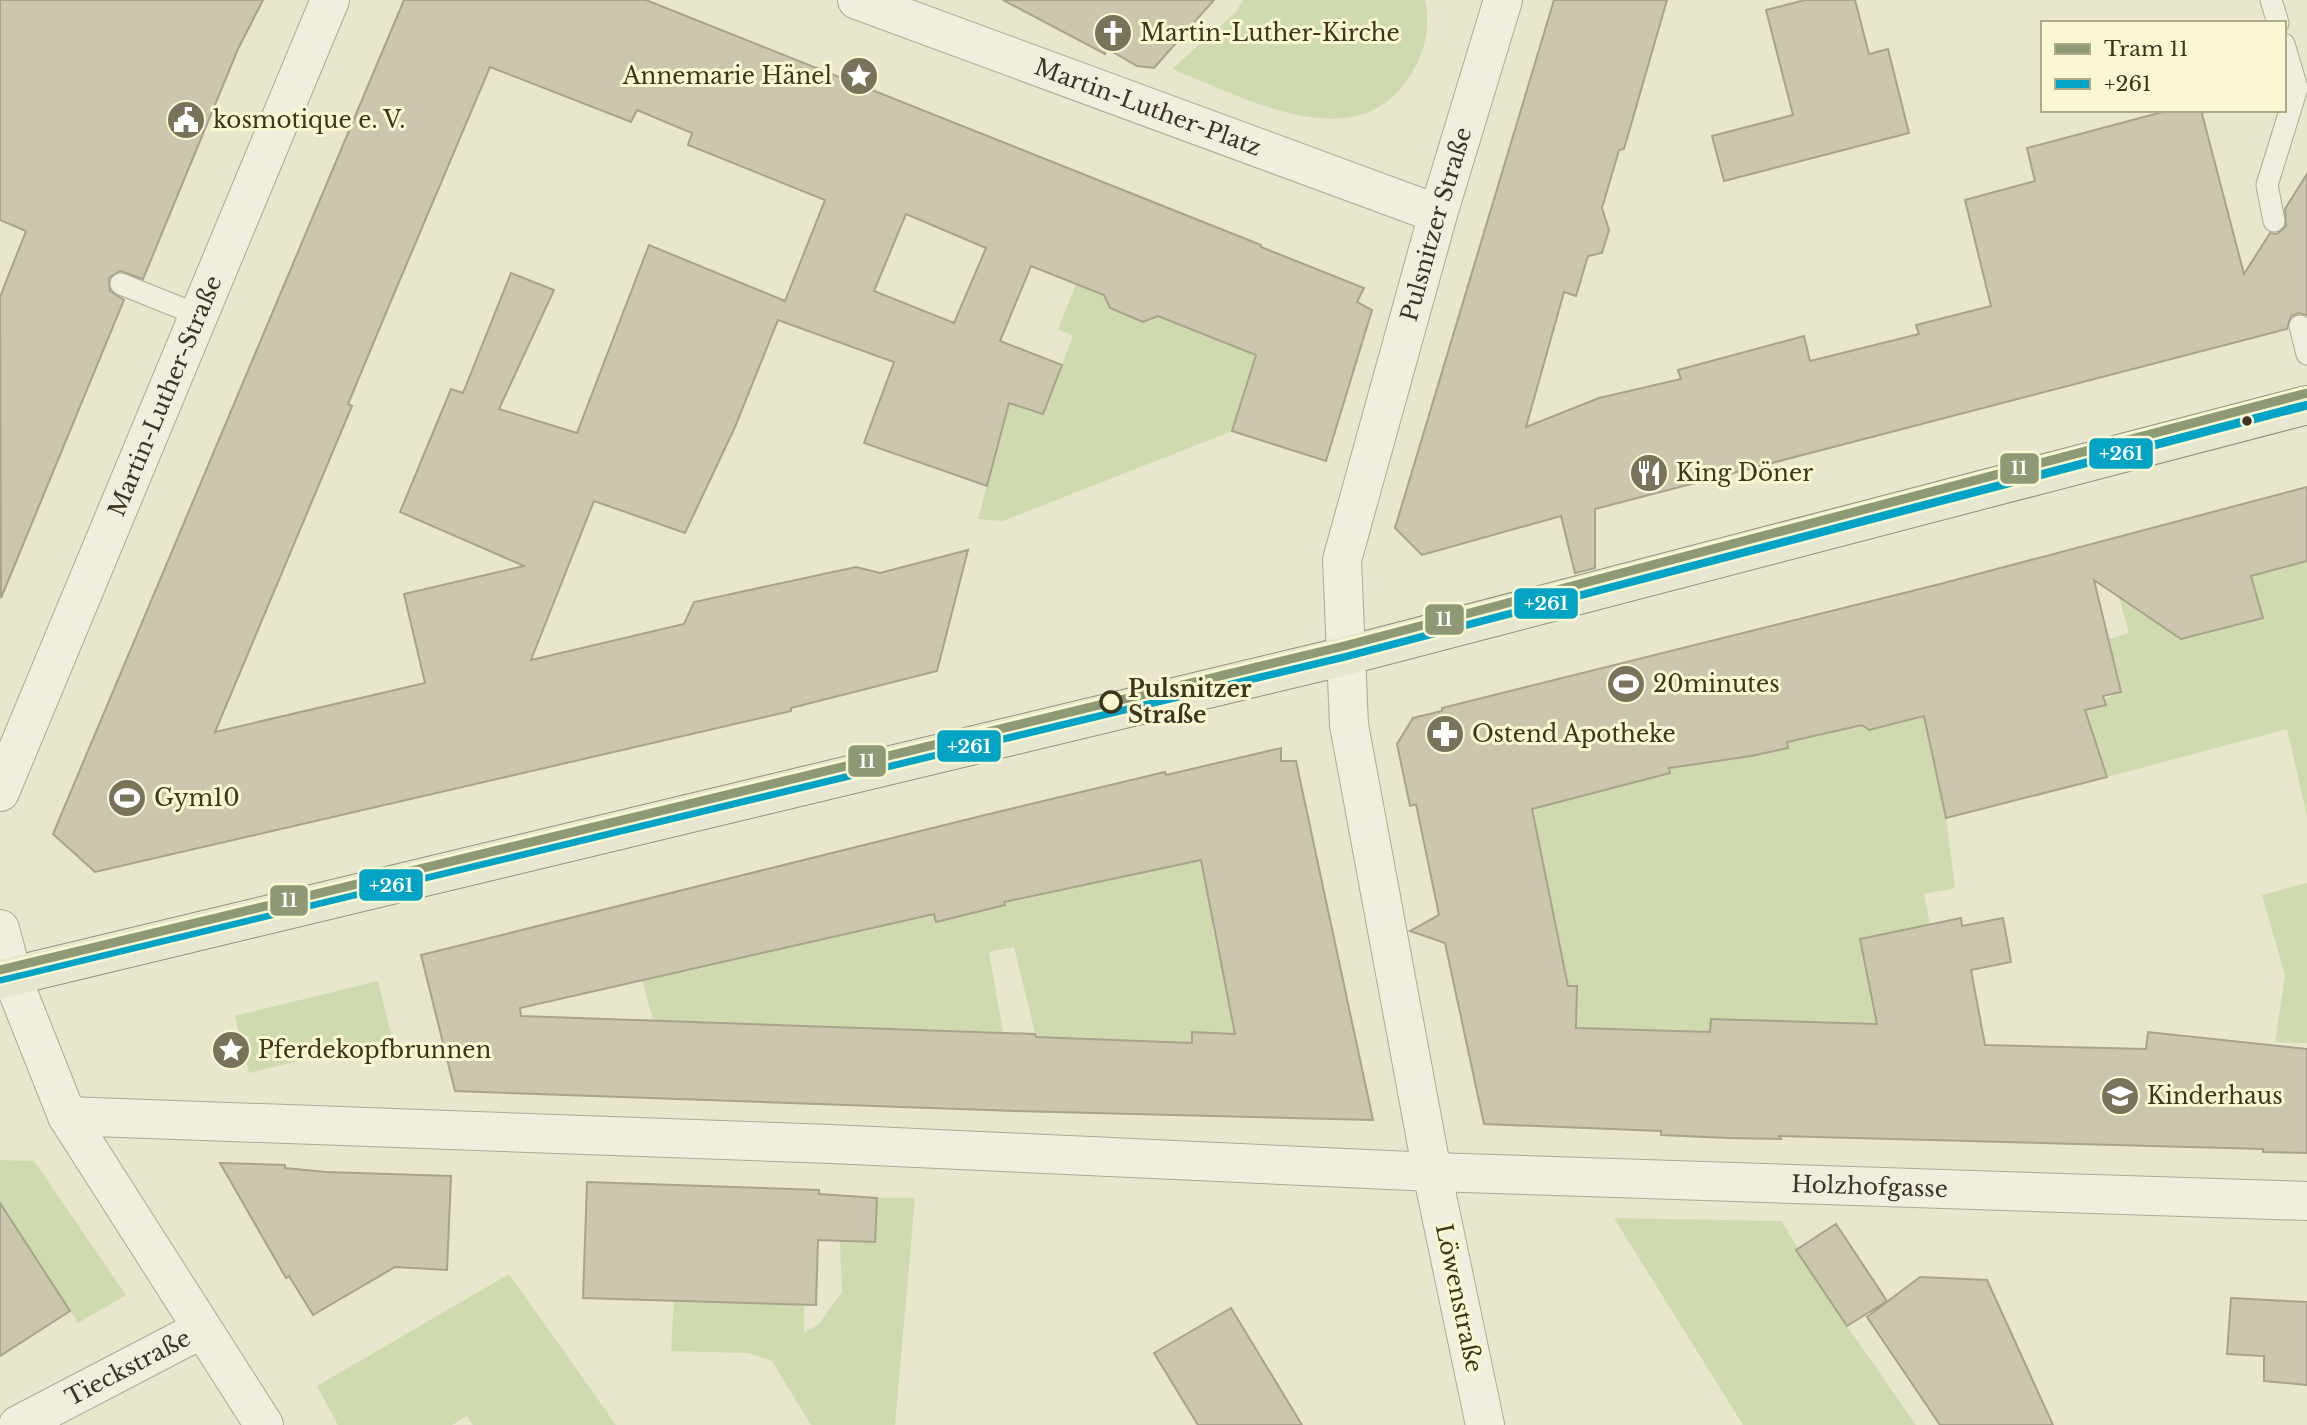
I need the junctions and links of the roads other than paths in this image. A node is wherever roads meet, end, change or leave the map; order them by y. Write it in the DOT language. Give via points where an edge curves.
graph roads {
  1 [pos="330,0"];
  2 [pos="856,0"];
  3 [pos="1503,0"];
  4 [pos="2272,0"];
  5 [pos="2277,21"];
  6 [pos="2286,51"];
  7 [pos="1438,214"];
  8 [pos="2274,221"];
  9 [pos="121,284"];
  10 [pos="198,315"];
  11 [pos="2300,326"];
  12 [pos="2307,354"];
  13 [pos="2307,405"];
  14 [pos="1345,656"];
  15 [pos="0,792"];
  16 [pos="0,929"];
  17 [pos="6,978"];
  18 [pos="66,1116"];
  19 [pos="1432,1172"];
  20 [pos="2307,1201"];
  21 [pos="202,1329"];
  22 [pos="18,1425"];
  23 [pos="264,1425"];
  24 [pos="1485,1425"];
  1 -- 10 [label="street, Martin-Luther-Straße"];
  2 -- 7 [label="street, Martin-Luther-Platz"];
  3 -- 7 [label="street, Pulsnitzer Straße"];
  4 -- 5 [label="lane"];
  6 -- 8 [label="lane" via="2297,88 2267,185"];
  7 -- 14 [label="street, Pulsnitzer Straße" via="1342,560"];
  9 -- 10 [label="lane"];
  10 -- 15 [label="street, Martin-Luther-Straße"];
  11 -- 12 [label="lane"];
  13 -- 14 [label="main road"];
  14 -- 17 [label="main road"];
  14 -- 19 [label="street, Pulsnitzer Straße" via="1349,725"];
  16 -- 17 [label="street"];
  17 -- 18 [label="street"];
  18 -- 19 [label="street, Holzhofgasse"];
  18 -- 21 [label="street"];
  19 -- 20 [label="street, Holzhofgasse"];
  19 -- 24 [label="street, Löwenstraße"];
  21 -- 22 [label="street, Tieckstraße"];
  21 -- 23 [label="street"];
}
